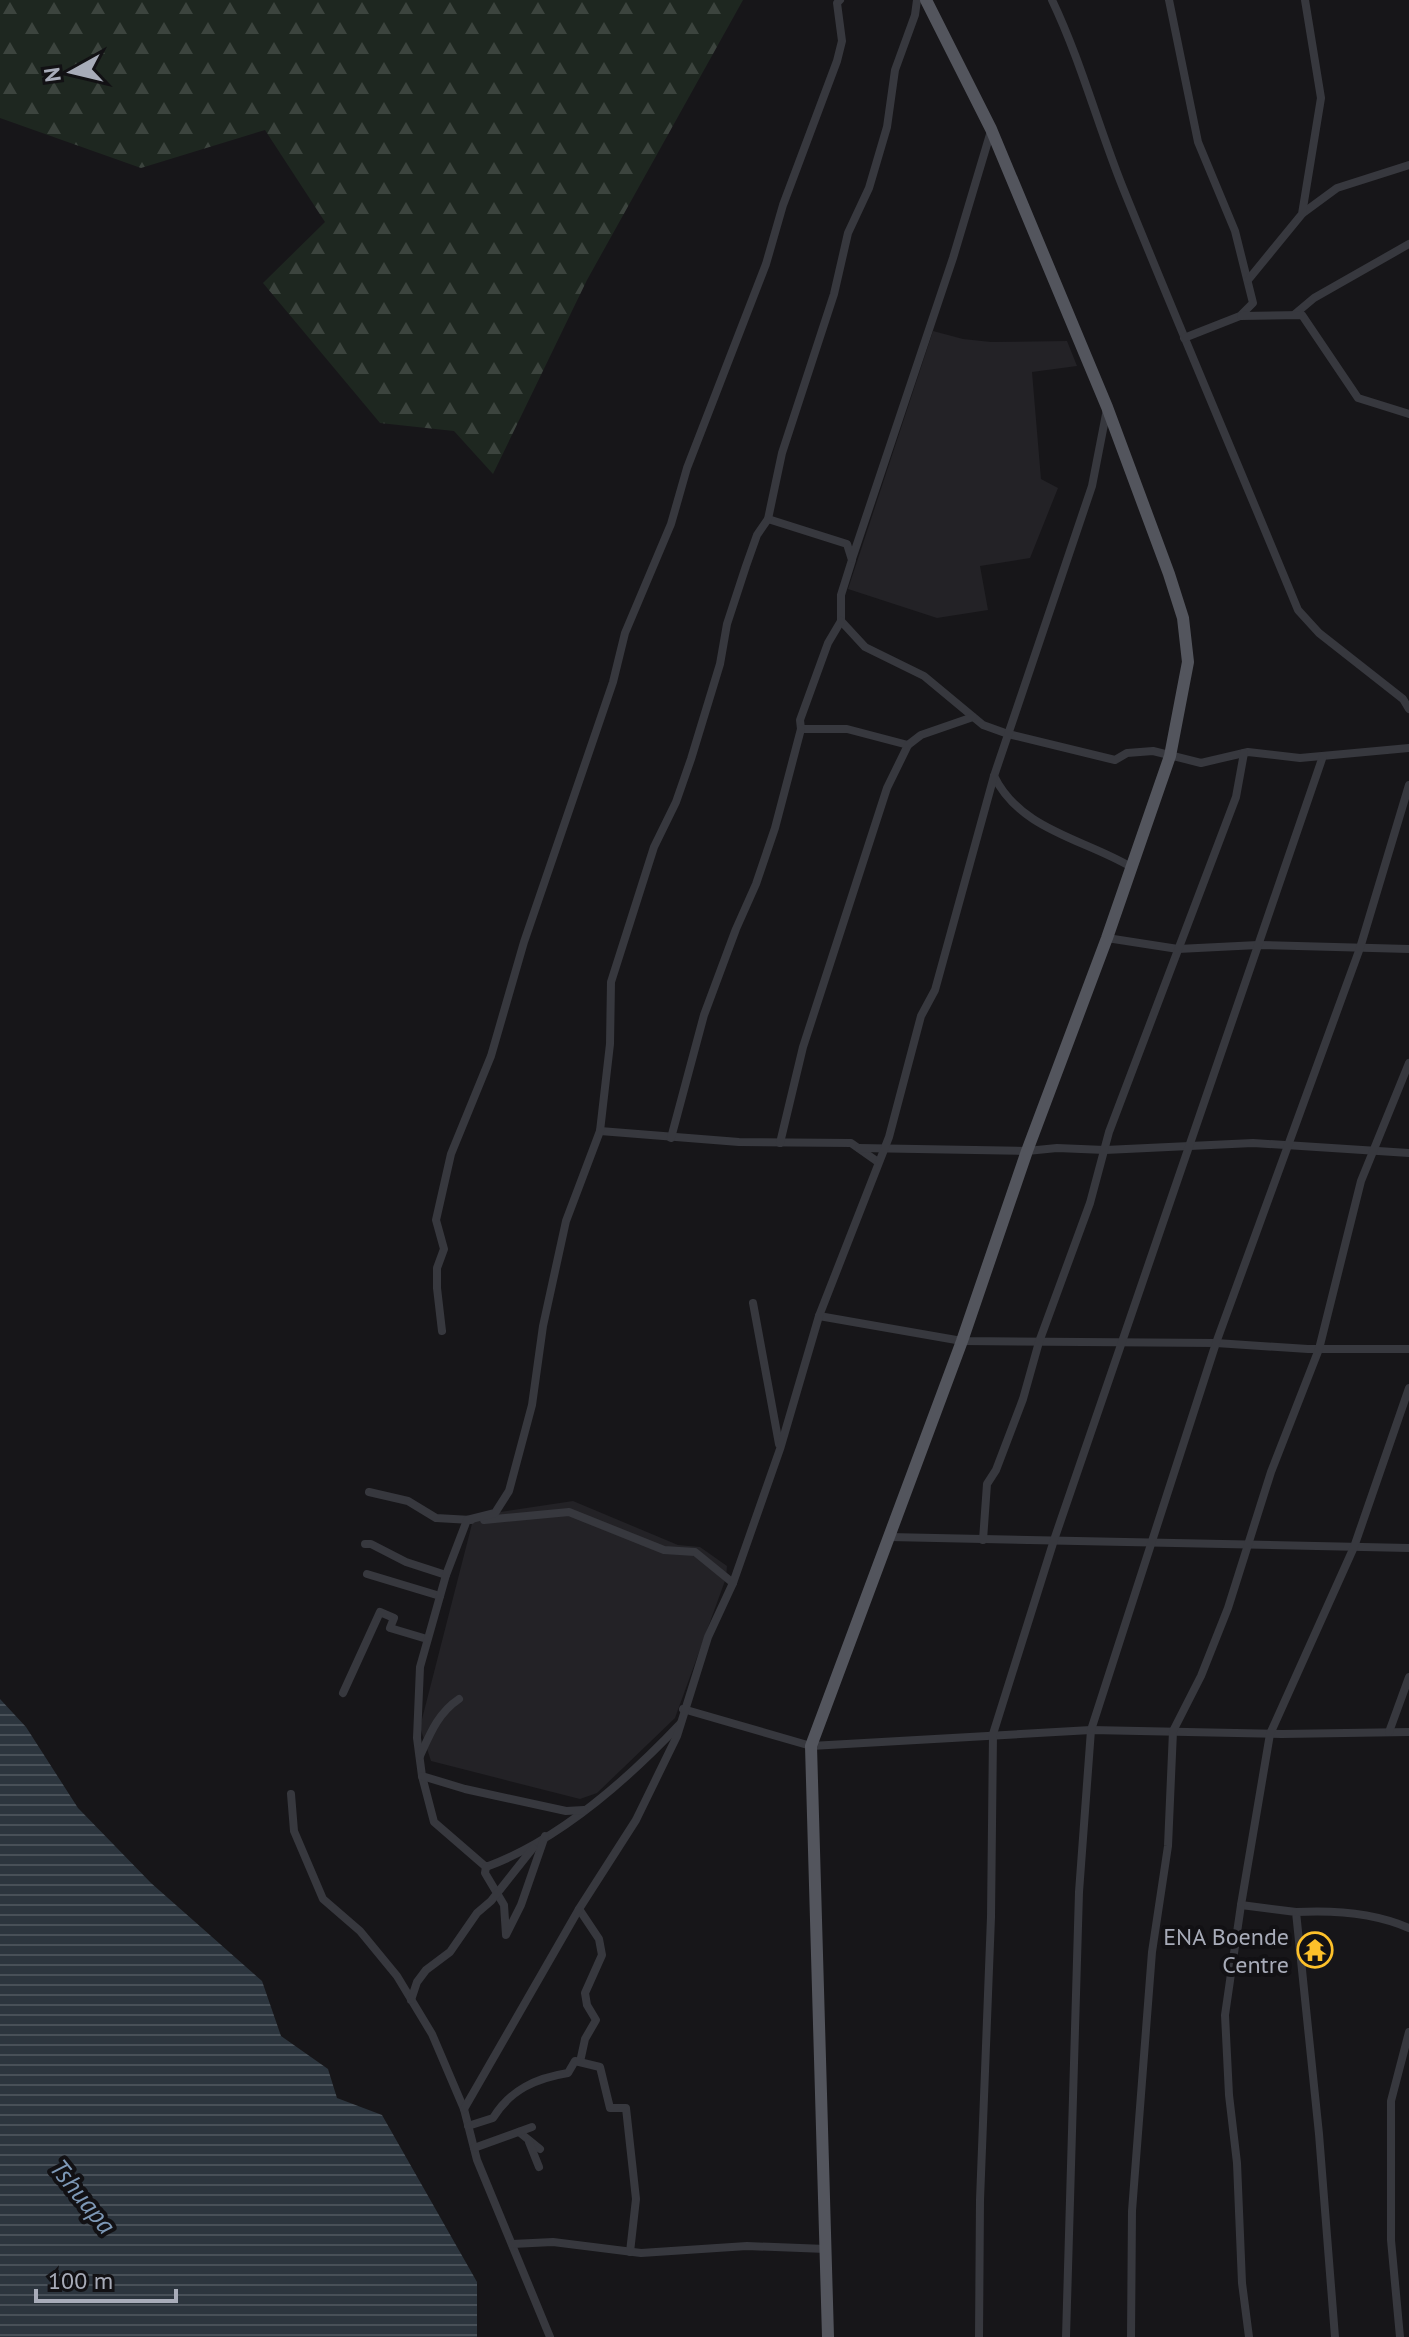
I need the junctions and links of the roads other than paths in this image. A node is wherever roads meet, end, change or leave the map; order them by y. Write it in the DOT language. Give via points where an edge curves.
graph roads {
  1 [pos="840,0"];
  2 [pos="917,0"];
  3 [pos="926,0"];
  4 [pos="1052,0"];
  5 [pos="1169,0"];
  6 [pos="1305,0"];
  7 [pos="991,129"];
  8 [pos="1409,165"];
  9 [pos="1302,214"];
  10 [pos="1409,244"];
  11 [pos="1248,280"];
  12 [pos="1295,315"];
  13 [pos="1240,316"];
  14 [pos="1184,338"];
  15 [pos="1107,407"];
  16 [pos="1409,414"];
  17 [pos="768,519"];
  18 [pos="852,560"];
  19 [pos="841,621"];
  20 [pos="1409,709"];
  21 [pos="973,717"];
  22 [pos="801,729"];
  23 [pos="1008,734"];
  24 [pos="908,745"];
  25 [pos="1409,748"];
  26 [pos="1244,753"];
  27 [pos="1170,756"];
  28 [pos="1323,756"];
  29 [pos="994,776"];
  30 [pos="1409,785"];
  31 [pos="1131,867"];
  32 [pos="1107,938"];
  33 [pos="1258,945"];
  34 [pos="1360,948"];
  35 [pos="1178,949"];
  36 [pos="1409,949"];
  37 [pos="1409,1063"];
  38 [pos="600,1131"];
  39 [pos="671,1138"];
  40 [pos="780,1143"];
  41 [pos="1189,1146"];
  42 [pos="1288,1146"];
  43 [pos="885,1147"];
  44 [pos="859,1148"];
  45 [pos="1105,1150"];
  46 [pos="1027,1151"];
  47 [pos="1371,1152"];
  48 [pos="1409,1153"];
  49 [pos="878,1162"];
  50 [pos="753,1303"];
  51 [pos="819,1316"];
  52 [pos="442,1331"];
  53 [pos="962,1341"];
  54 [pos="1039,1342"];
  55 [pos="1122,1342"];
  56 [pos="1216,1343"];
  57 [pos="1319,1349"];
  58 [pos="1409,1349"];
  59 [pos="1409,1388"];
  60 [pos="780,1449"];
  61 [pos="369,1492"];
  62 [pos="467,1520"];
  63 [pos="889,1537"];
  64 [pos="983,1540"];
  65 [pos="1054,1540"];
  66 [pos="1151,1543"];
  67 [pos="365,1544"];
  68 [pos="1247,1544"];
  69 [pos="1354,1547"];
  70 [pos="1409,1548"];
  71 [pos="367,1574"];
  72 [pos="446,1575"];
  73 [pos="733,1583"];
  74 [pos="440,1596"];
  75 [pos="427,1639"];
  76 [pos="1409,1677"];
  77 [pos="343,1693"];
  78 [pos="459,1699"];
  79 [pos="683,1709"];
  80 [pos="680,1724"];
  81 [pos="1091,1730"];
  82 [pos="1173,1731"];
  83 [pos="1389,1732"];
  84 [pos="1409,1732"];
  85 [pos="993,1734"];
  86 [pos="1270,1734"];
  87 [pos="811,1746"];
  88 [pos="419,1757"];
  89 [pos="422,1776"];
  90 [pos="291,1794"];
  91 [pos="584,1810"];
  92 [pos="542,1839"];
  93 [pos="486,1867"];
  94 [pos="497,1893"];
  95 [pos="1241,1905"];
  96 [pos="579,1909"];
  97 [pos="1296,1912"];
  98 [pos="1409,1928"];
  99 [pos="411,2000"];
  100 [pos="1409,2032"];
  101 [pos="580,2062"];
  102 [pos="464,2109"];
  103 [pos="468,2126"];
  104 [pos="532,2127"];
  105 [pos="519,2132"];
  106 [pos="529,2141"];
  107 [pos="474,2148"];
  108 [pos="540,2149"];
  109 [pos="539,2167"];
  110 [pos="512,2244"];
  111 [pos="826,2249"];
  112 [pos="630,2252"];
  113 [pos="550,2337"];
  114 [pos="828,2337"];
  115 [pos="979,2337"];
  116 [pos="1066,2337"];
  117 [pos="1131,2337"];
  118 [pos="1249,2337"];
  119 [pos="1335,2337"];
  120 [pos="1400,2337"];
  1 -- 52 [label="street" via="842,41 837,61 671,524 625,633 491,1056 451,1154 436,1220 444,1249 437,1268"];
  2 -- 17 [label="street" via="895,70 887,127 869,188 848,233 834,294 782,453"];
  3 -- 7 [label="main road"];
  4 -- 14 [label="street"];
  5 -- 11 [label="street" via="1198,142 1235,231"];
  6 -- 9 [label="street" via="1321,98"];
  7 -- 15 [label="main road"];
  7 -- 18 [label="street"];
  8 -- 9 [label="street" via="1337,188"];
  9 -- 11 [label="street"];
  10 -- 12 [label="street" via="1314,298"];
  11 -- 13 [label="street" via="1253,303"];
  12 -- 13 [label="street"];
  12 -- 16 [label="street" via="1302,315 1358,398"];
  13 -- 14 [label="street"];
  14 -- 20 [label="street" via="1298,610"];
  15 -- 23 [label="street" via="1092,486"];
  15 -- 27 [label="main road" via="1183,618 1188,662"];
  17 -- 18 [label="street" via="847,544"];
  17 -- 38 [label="street" via="746,566 687,771 654,847 611,982"];
  18 -- 19 [label="street" via="841,595"];
  19 -- 21 [label="street" via="865,647 924,676"];
  19 -- 22 [label="street" via="828,643"];
  21 -- 23 [label="street"];
  21 -- 24 [label="street" via="921,735"];
  22 -- 24 [label="street" via="847,729"];
  22 -- 39 [label="street" via="756,884 704,1015"];
  23 -- 27 [label="street" via="1115,760 1127,753 1153,751"];
  23 -- 29 [label="street"];
  24 -- 40 [label="street" via="887,788 803,1047"];
  25 -- 28 [label="street"];
  26 -- 27 [label="street" via="1201,763"];
  26 -- 28 [label="street"];
  26 -- 35 [label="street" via="1236,797"];
  27 -- 31 [label="main road"];
  28 -- 33 [label="street"];
  29 -- 31 [label="street" via="1019,810 1043,827"];
  29 -- 43 [label="street"];
  30 -- 34 [label="street"];
  31 -- 32 [label="main road"];
  32 -- 35 [label="street"];
  32 -- 46 [label="main road"];
  33 -- 34 [label="street"];
  33 -- 35 [label="street"];
  33 -- 41 [label="street"];
  34 -- 36 [label="street"];
  34 -- 42 [label="street"];
  35 -- 45 [label="street"];
  37 -- 47 [label="street"];
  38 -- 39 [label="street"];
  38 -- 62 [label="street" via="566,1221 532,1405 509,1491 495,1513"];
  39 -- 40 [label="street"];
  40 -- 44 [label="street" via="851,1143"];
  41 -- 42 [label="street"];
  41 -- 45 [label="street"];
  41 -- 55 [label="street"];
  42 -- 47 [label="street"];
  42 -- 56 [label="street"];
  43 -- 44 [label="street"];
  43 -- 46 [label="street"];
  43 -- 49 [label="street"];
  44 -- 49 [label="street"];
  45 -- 46 [label="street"];
  45 -- 54 [label="street"];
  46 -- 53 [label="main road"];
  47 -- 48 [label="street"];
  47 -- 57 [label="street"];
  49 -- 51 [label="street"];
  50 -- 60 [label="street"];
  51 -- 53 [label="street"];
  51 -- 60 [label="street"];
  53 -- 54 [label="street"];
  53 -- 63 [label="main road"];
  54 -- 55 [label="street"];
  54 -- 64 [label="street" via="1023,1399 987,1484"];
  55 -- 56 [label="street"];
  55 -- 65 [label="street"];
  56 -- 57 [label="street"];
  56 -- 66 [label="street"];
  57 -- 58 [label="street"];
  57 -- 68 [label="street"];
  59 -- 69 [label="street"];
  60 -- 73 [label="street"];
  61 -- 62 [label="street" via="408,1501 436,1518"];
  62 -- 72 [label="street"];
  62 -- 73 [label="street" via="569,1512 664,1550 695,1552"];
  63 -- 64 [label="street"];
  63 -- 87 [label="main road"];
  64 -- 65 [label="street"];
  65 -- 66 [label="street"];
  65 -- 85 [label="street"];
  66 -- 68 [label="street"];
  66 -- 81 [label="street"];
  67 -- 72 [label="street"];
  68 -- 69 [label="street"];
  68 -- 82 [label="street" via="1228,1608"];
  69 -- 70 [label="street"];
  69 -- 86 [label="street"];
  71 -- 74 [label="street"];
  72 -- 74 [label="street"];
  73 -- 79 [label="street"];
  74 -- 75 [label="street"];
  75 -- 77 [label="street" via="390,1628 394,1618 380,1612"];
  75 -- 88 [label="street" via="419,1683"];
  76 -- 83 [label="street"];
  78 -- 88 [label="street" via="437,1720"];
  79 -- 80 [label="street"];
  79 -- 87 [label="street"];
  80 -- 91 [label="street" via="643,1763"];
  80 -- 96 [label="street" via="636,1820"];
  81 -- 82 [label="street"];
  81 -- 85 [label="street"];
  81 -- 116 [label="street" via="1079,1892"];
  82 -- 86 [label="street"];
  82 -- 117 [label="street" via="1168,1846 1152,1952 1132,2211"];
  83 -- 84 [label="street"];
  83 -- 86 [label="street"];
  85 -- 87 [label="street"];
  85 -- 115 [label="street"];
  86 -- 95 [label="street"];
  87 -- 111 [label="main road"];
  88 -- 89 [label="street"];
  89 -- 91 [label="street" via="566,1811"];
  89 -- 93 [label="street" via="434,1822"];
  90 -- 99 [label="street" via="294,1831 323,1899 360,1931"];
  91 -- 92 [label="street"];
  92 -- 93 [label="street"];
  92 -- 94 [label="street"];
  92 -- 94 [label="street" via="506,1935 504,1905"];
  93 -- 94 [label="street"];
  94 -- 99 [label="street" via="450,1952 426,1970"];
  95 -- 97 [label="street"];
  95 -- 118 [label="street" via="1225,2015"];
  96 -- 101 [label="street" via="599,1939 602,1955 585,1993 596,2020"];
  96 -- 102 [label="street"];
  97 -- 98 [label="street" via="1328,1911"];
  97 -- 119 [label="street"];
  99 -- 102 [label="street" via="432,2034"];
  100 -- 120 [label="street" via="1391,2101 1391,2240"];
  101 -- 103 [label="street" via="575,2061 568,2073 515,2091 493,2118"];
  101 -- 112 [label="street" via="600,2067 610,2108 626,2108 636,2199"];
  102 -- 103 [label="street"];
  103 -- 107 [label="street"];
  104 -- 105 [label="street"];
  105 -- 106 [label="street"];
  105 -- 107 [label="street"];
  106 -- 108 [label="street"];
  106 -- 109 [label="street"];
  107 -- 110 [label="street"];
  110 -- 112 [label="street" via="553,2242"];
  110 -- 113 [label="street"];
  111 -- 112 [label="street" via="747,2246"];
  111 -- 114 [label="main road"];
}
